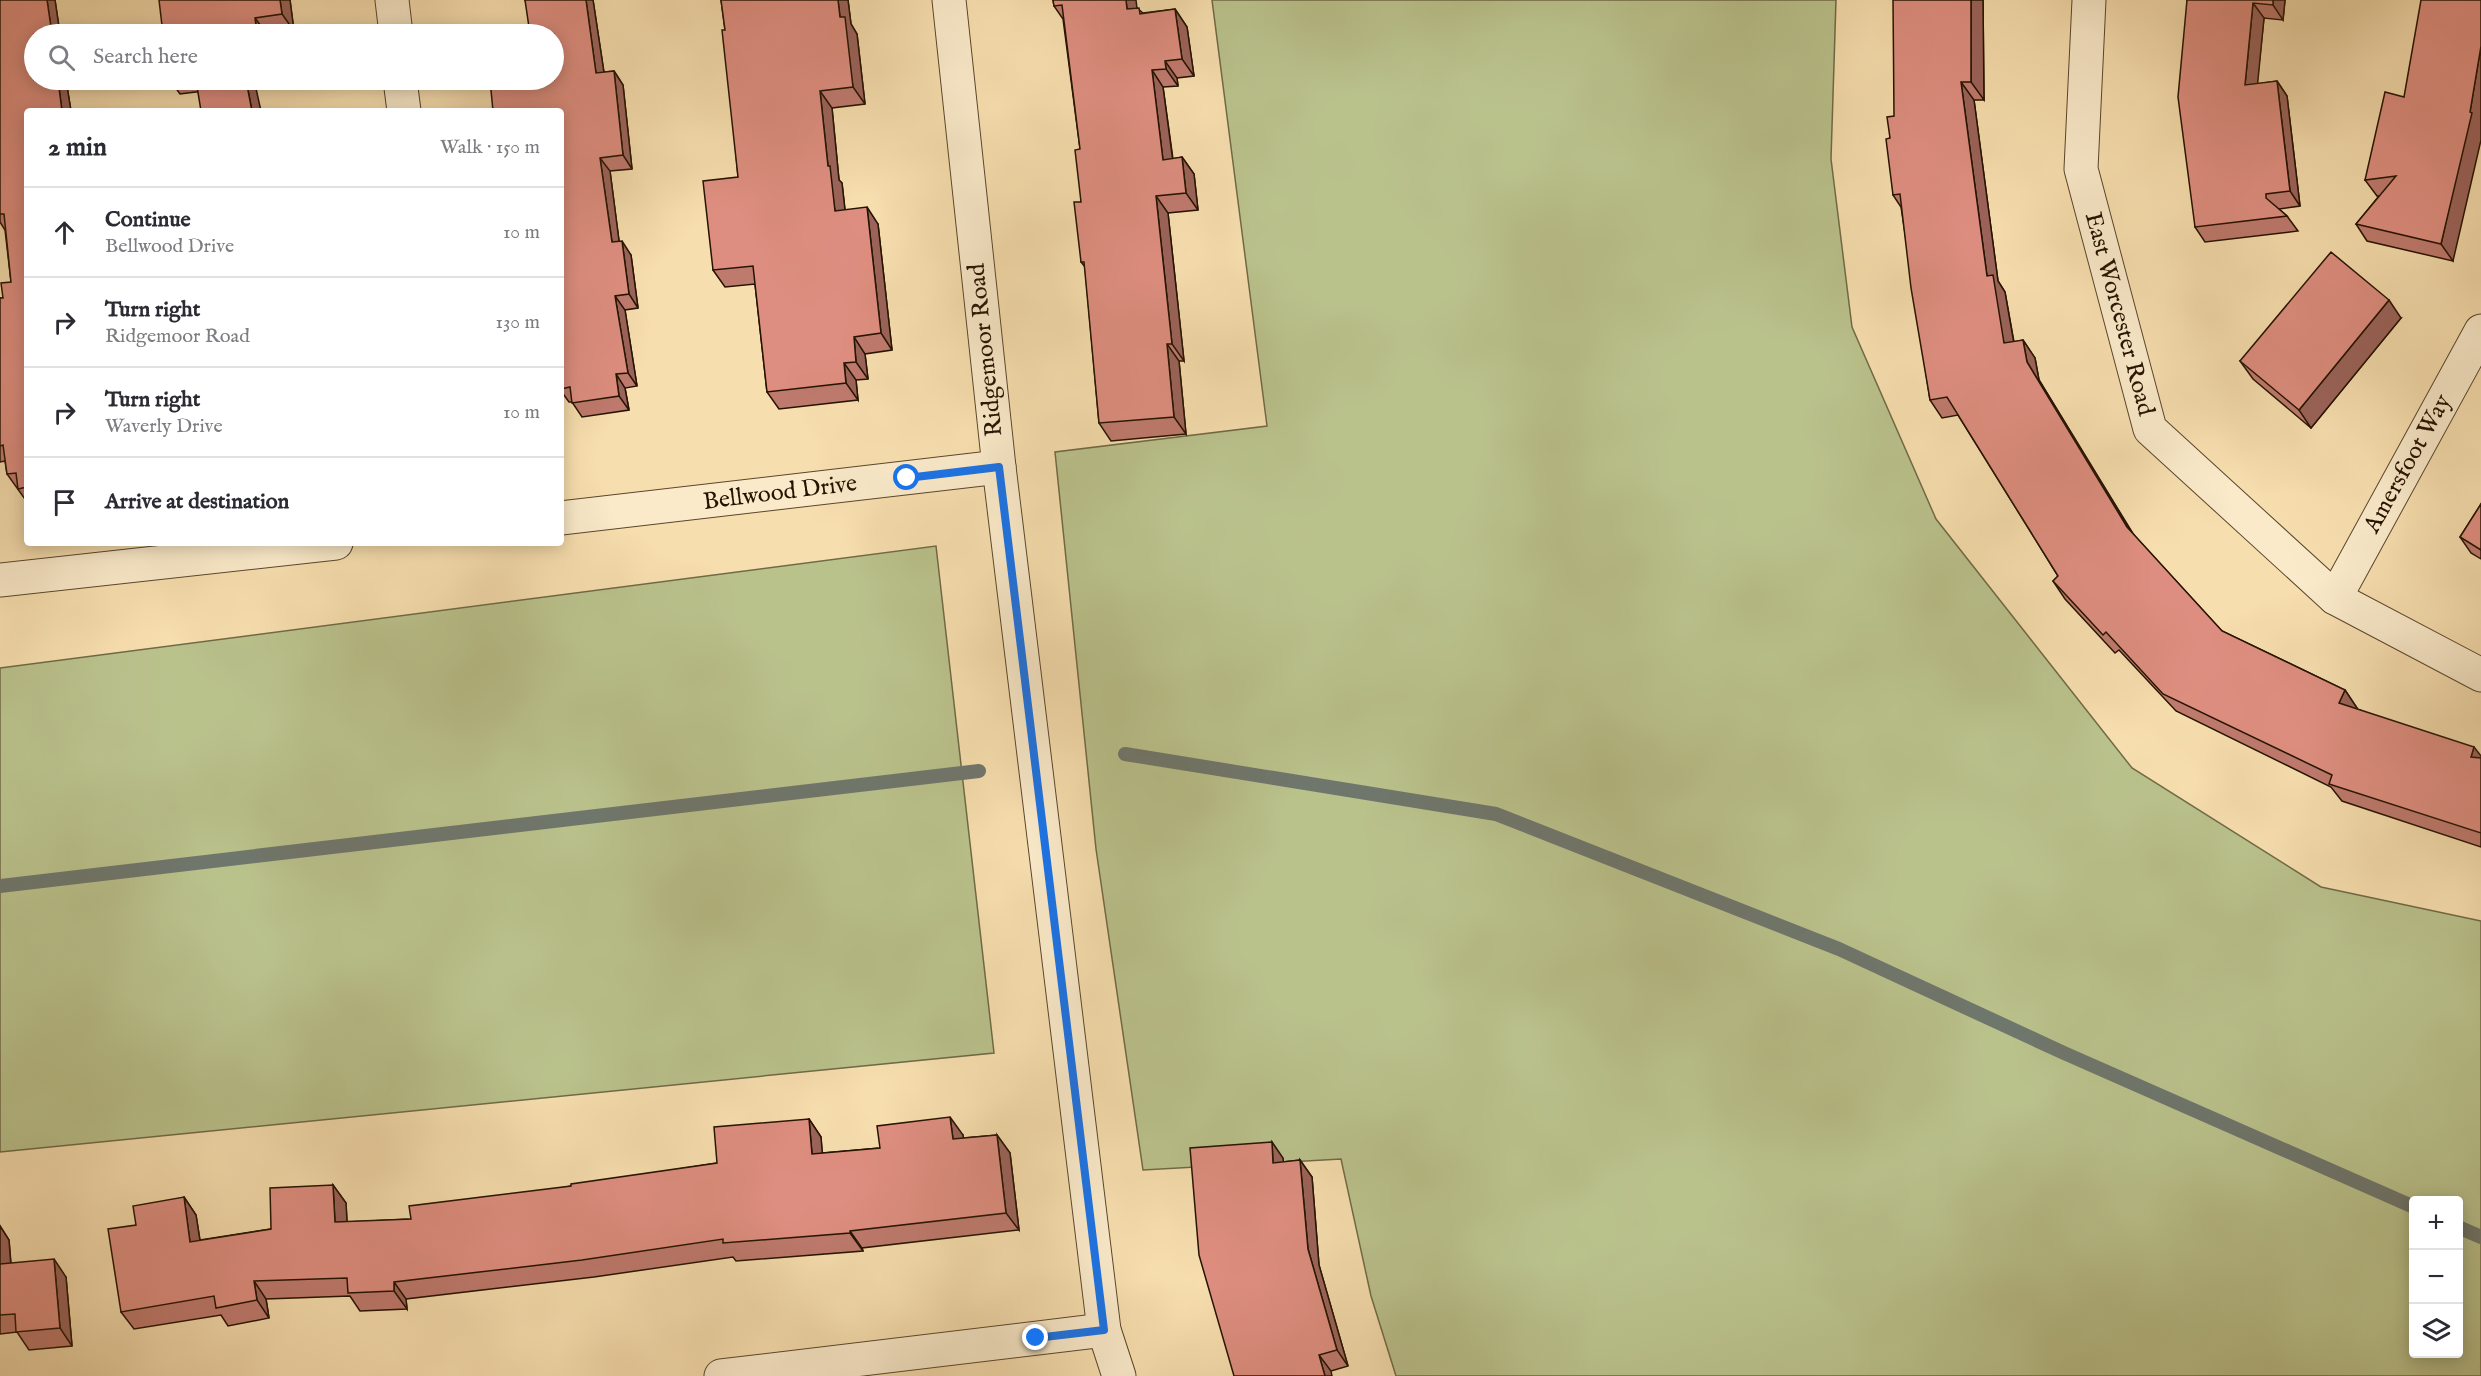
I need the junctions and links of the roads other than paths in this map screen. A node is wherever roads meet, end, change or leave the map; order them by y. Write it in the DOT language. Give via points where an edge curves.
graph roads {
  1 [pos="392,0"];
  2 [pos="949,0"];
  3 [pos="2089,0"];
  4 [pos="395,24"];
  5 [pos="401,90"];
  6 [pos="404,108"];
  7 [pos="2481,331"];
  8 [pos="999,467"];
  9 [pos="564,518"];
  10 [pos="309,546"];
  11 [pos="0,580"];
  12 [pos="2336,598"];
  13 [pos="2481,675"];
  14 [pos="1104,1330"];
  15 [pos="720,1376"];
  16 [pos="1119,1376"];
  1 -- 4 [label="street"];
  2 -- 8 [label="street, Ridgemoor Road"];
  3 -- 12 [label="street, East Worcester Road" via="2081,169 2150,429"];
  5 -- 6 [label="street"];
  7 -- 12 [label="street, Amersfoot Way"];
  8 -- 9 [label="street, Bellwood Drive"];
  8 -- 14 [label="street, Ridgemoor Road"];
  10 -- 11 [label="street"];
  12 -- 13 [label="street, East Worcester Road"];
  14 -- 15 [label="street"];
  14 -- 16 [label="street, Ridgemoor Road"];
}
